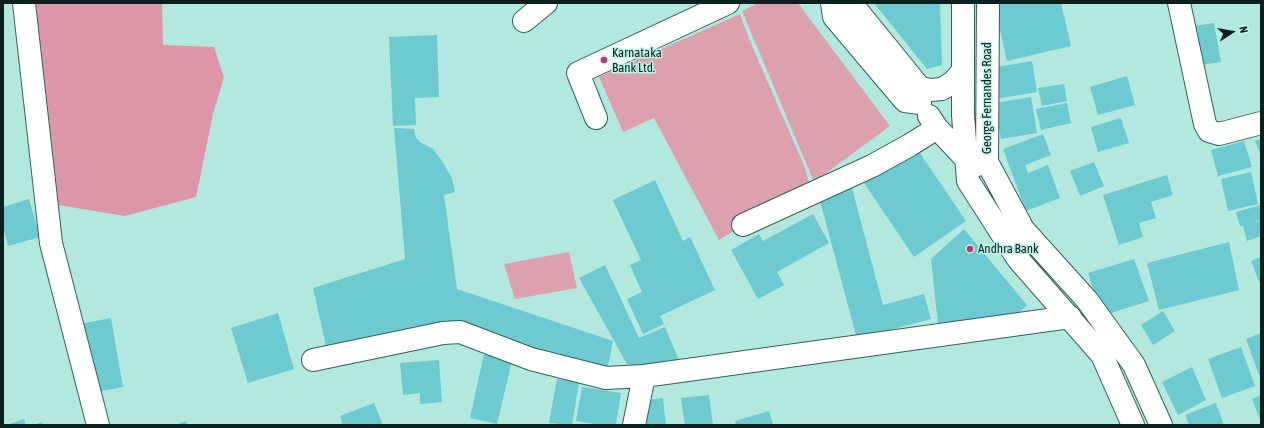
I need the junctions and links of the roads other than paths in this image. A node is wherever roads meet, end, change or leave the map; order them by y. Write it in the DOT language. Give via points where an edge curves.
graph roads {
  1 [pos="24,3"];
  2 [pos="546,3"];
  3 [pos="728,3"];
  4 [pos="832,3"];
  5 [pos="851,3"];
  6 [pos="963,3"];
  7 [pos="988,3"];
  8 [pos="1179,3"];
  9 [pos="524,21"];
  10 [pos="963,71"];
  11 [pos="920,95"];
  12 [pos="596,118"];
  13 [pos="1261,123"];
  14 [pos="937,128"];
  15 [pos="966,160"];
  16 [pos="992,171"];
  17 [pos="743,225"];
  18 [pos="1070,317"];
  19 [pos="313,360"];
  20 [pos="644,376"];
  21 [pos="98,425"];
  22 [pos="634,425"];
  23 [pos="1133,425"];
  24 [pos="1161,425"];
  1 -- 21 [label="street" via="51,243"];
  2 -- 9 [label="street"];
  3 -- 12 [label="street" via="578,73"];
  4 -- 11 [label="street" via="834,17 905,101"];
  5 -- 11 [label="street"];
  6 -- 10 [label="street, George Fernandes Road"];
  7 -- 16 [label="street, George Fernandes Road" via="987,162"];
  8 -- 13 [label="street" via="1205,124 1210,131 1219,134"];
  10 -- 11 [label="street" via="942,89"];
  10 -- 15 [label="street, George Fernandes Road"];
  11 -- 14 [label="street"];
  14 -- 15 [label="street"];
  14 -- 17 [label="street" via="872,166"];
  15 -- 16 [label="street"];
  15 -- 18 [label="street, George Fernandes Road" via="968,181 1014,252"];
  16 -- 24 [label="street, George Fernandes Road" via="1023,229 1087,300 1134,365"];
  18 -- 20 [label="street"];
  18 -- 23 [label="street, George Fernandes Road" via="1102,355"];
  19 -- 20 [label="street" via="443,333 460,332 531,359 606,378"];
  20 -- 22 [label="street"];
}
